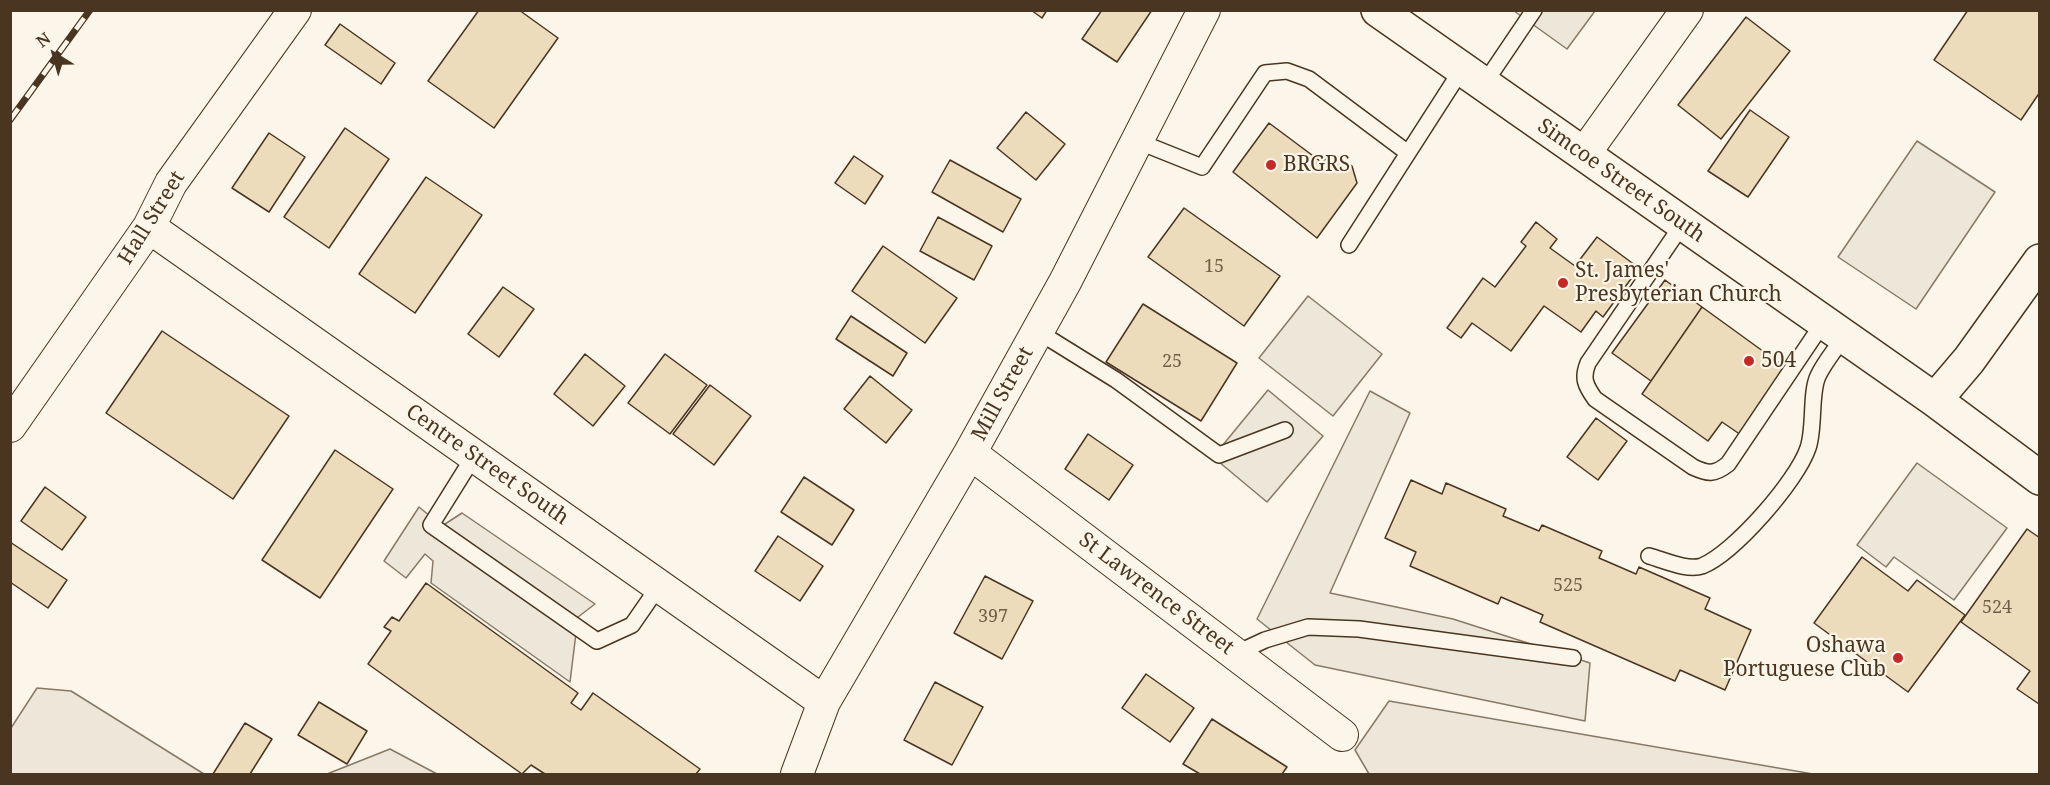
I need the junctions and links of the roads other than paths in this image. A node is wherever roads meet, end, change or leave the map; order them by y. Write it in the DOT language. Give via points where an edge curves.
graph roads {
  1 [pos="295,10"];
  2 [pos="1204,10"];
  3 [pos="1378,10"];
  4 [pos="1534,10"];
  5 [pos="1687,10"];
  6 [pos="1473,76"];
  7 [pos="1137,141"];
  8 [pos="1408,153"];
  9 [pos="1584,154"];
  10 [pos="1682,225"];
  11 [pos="149,227"];
  12 [pos="1349,245"];
  13 [pos="2040,261"];
  14 [pos="1037,331"];
  15 [pos="1833,331"];
  16 [pos="1935,400"];
  17 [pos="10,426"];
  18 [pos="1285,430"];
  19 [pos="970,453"];
  20 [pos="474,456"];
  21 [pos="2040,478"];
  22 [pos="1649,556"];
  23 [pos="659,586"];
  24 [pos="1235,654"];
  25 [pos="1573,658"];
  26 [pos="824,702"];
  27 [pos="1342,735"];
  28 [pos="798,774"];
  1 -- 11 [label="street, Hall Street" via="171,183"];
  2 -- 7 [label="street, Mill Street"];
  3 -- 6 [label="main road, Simcoe Street South"];
  4 -- 6 [label="lane"];
  5 -- 9 [label="street"];
  6 -- 8 [label="lane"];
  6 -- 9 [label="main road, Simcoe Street South"];
  7 -- 8 [label="lane" via="1202,167 1265,74 1287,71 1309,79"];
  7 -- 14 [label="street, Mill Street"];
  8 -- 12 [label="lane"];
  9 -- 10 [label="main road, Simcoe Street South"];
  10 -- 15 [label="main road, Simcoe Street South"];
  10 -- 15 [label="lane" via="1588,363 1583,375 1595,399 1693,466 1708,474 1719,471"];
  11 -- 17 [label="street, Hall Street"];
  11 -- 20 [label="street, Centre Street South"];
  13 -- 16 [label="main road" via="1969,360"];
  14 -- 18 [label="lane" via="1116,380 1219,455"];
  14 -- 19 [label="street, Mill Street"];
  15 -- 16 [label="main road, Simcoe Street South"];
  15 -- 22 [label="lane" via="1817,377 1808,448 1796,472 1759,519 1701,566 1682,566"];
  16 -- 21 [label="main road, Simcoe Street South"];
  19 -- 24 [label="street, St Lawrence Street"];
  19 -- 26 [label="street, Mill Street"];
  20 -- 23 [label="street, Centre Street South"];
  20 -- 23 [label="lane" via="431,525 460,546 597,641 632,625"];
  23 -- 26 [label="street, Centre Street South"];
  24 -- 25 [label="lane" via="1308,627 1359,629"];
  24 -- 27 [label="street, St Lawrence Street"];
  26 -- 28 [label="street, Mill Street"];
}
